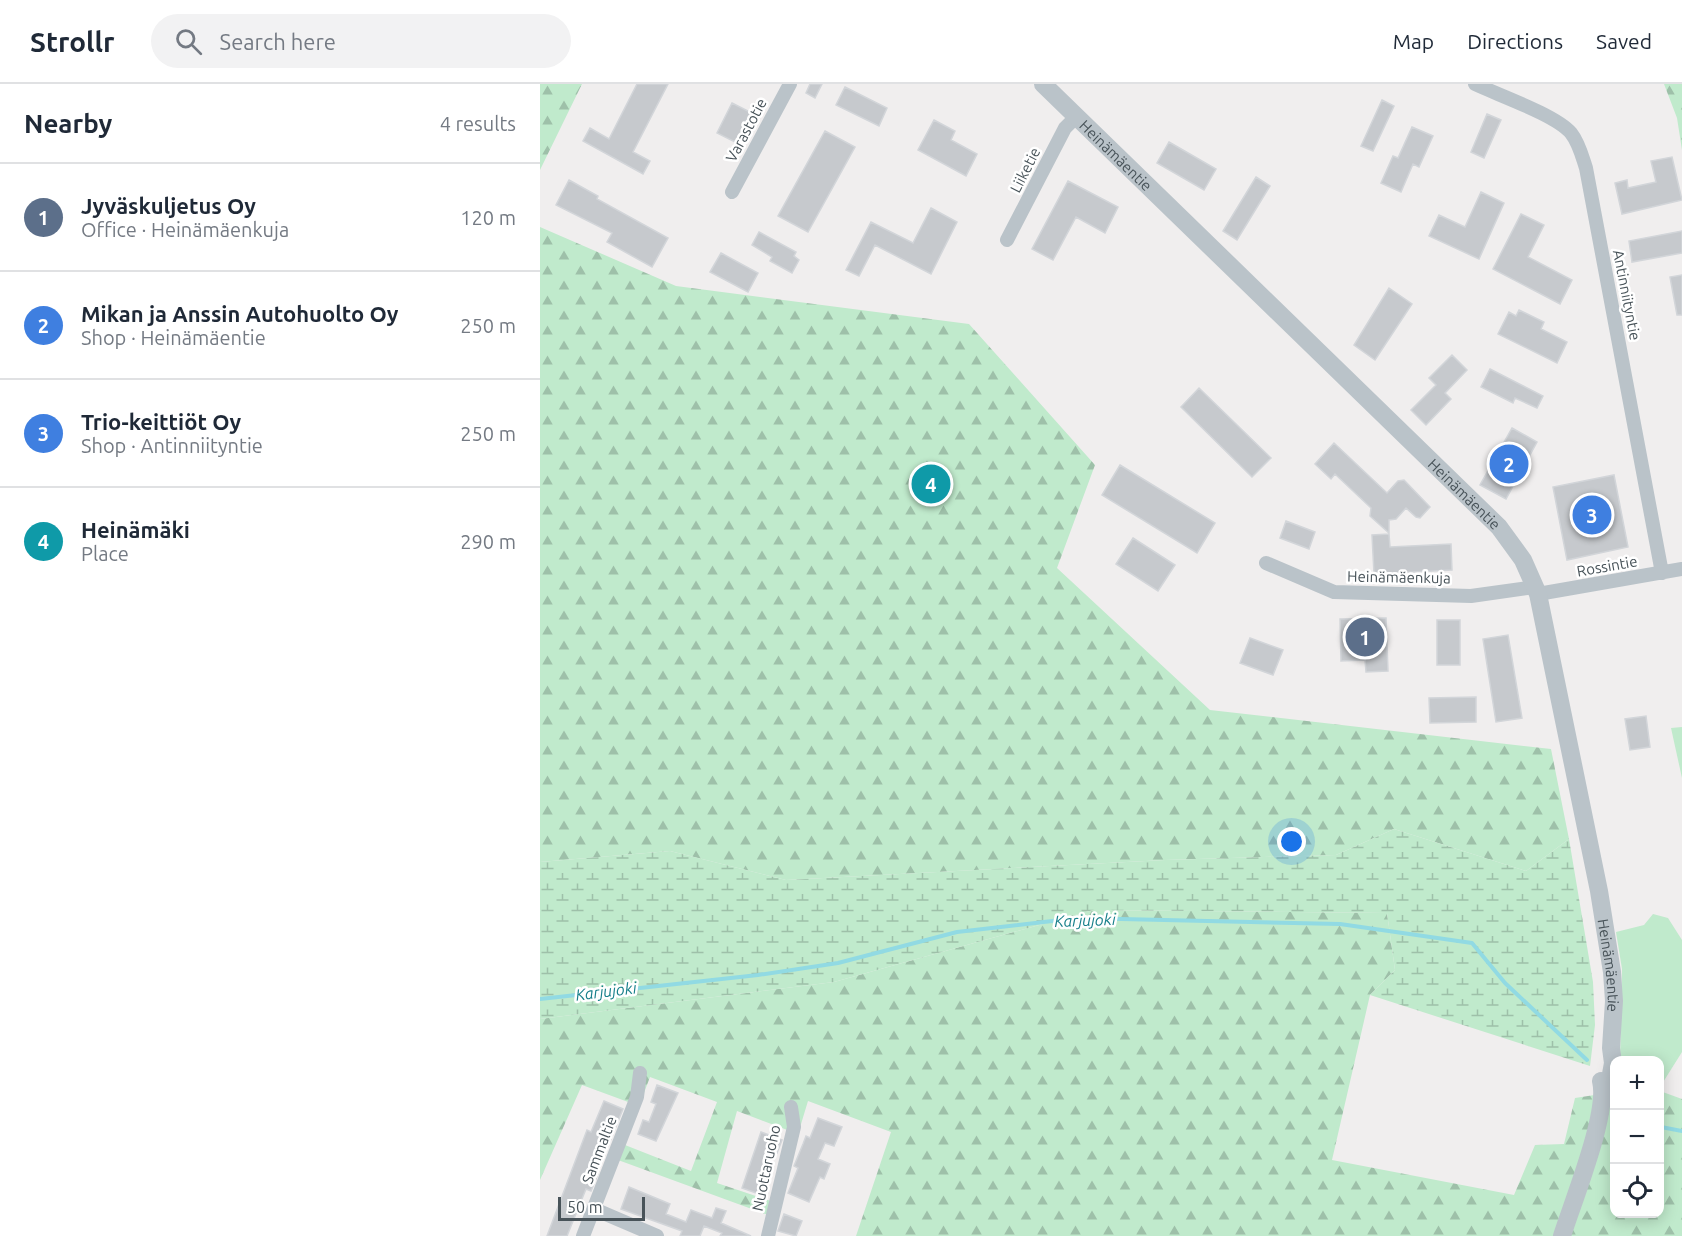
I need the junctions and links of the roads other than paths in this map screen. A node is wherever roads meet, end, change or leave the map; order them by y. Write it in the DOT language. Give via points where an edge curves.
graph roads {
  1 [pos="790,84"];
  2 [pos="1042,84"];
  3 [pos="1475,84"];
  4 [pos="1076,117"];
  5 [pos="732,192"];
  6 [pos="1007,240"];
  7 [pos="1266,563"];
  8 [pos="1682,569"];
  9 [pos="1662,573"];
  10 [pos="1537,591"];
  11 [pos="639,1073"];
  12 [pos="791,1107"];
  13 [pos="594,1209"];
  14 [pos="583,1236"];
  15 [pos="657,1236"];
  16 [pos="768,1236"];
  17 [pos="1562,1236"];
  1 -- 5 [label="street, Varastotie"];
  2 -- 4 [label="street, Heinämäentie"];
  3 -- 9 [label="street, Antinniityntie" via="1559,123 1580,150"];
  4 -- 6 [label="street, Liiketie" via="1065,128"];
  4 -- 10 [label="street, Heinämäentie" via="1499,527 1523,560"];
  7 -- 10 [label="street, Heinämäenkuja" via="1334,592 1471,596"];
  8 -- 9 [label="street, Rossintie"];
  9 -- 10 [label="street, Rossintie"];
  10 -- 17 [label="street, Heinämäentie" via="1606,929 1614,1001 1611,1048 1601,1076 1604,1092"];
  11 -- 13 [label="street, Sammaltie" via="637,1097"];
  12 -- 16 [label="street, Nuottaruoho" via="794,1127"];
  13 -- 14 [label="street, Sammaltie"];
  13 -- 15 [label="street"];
}
